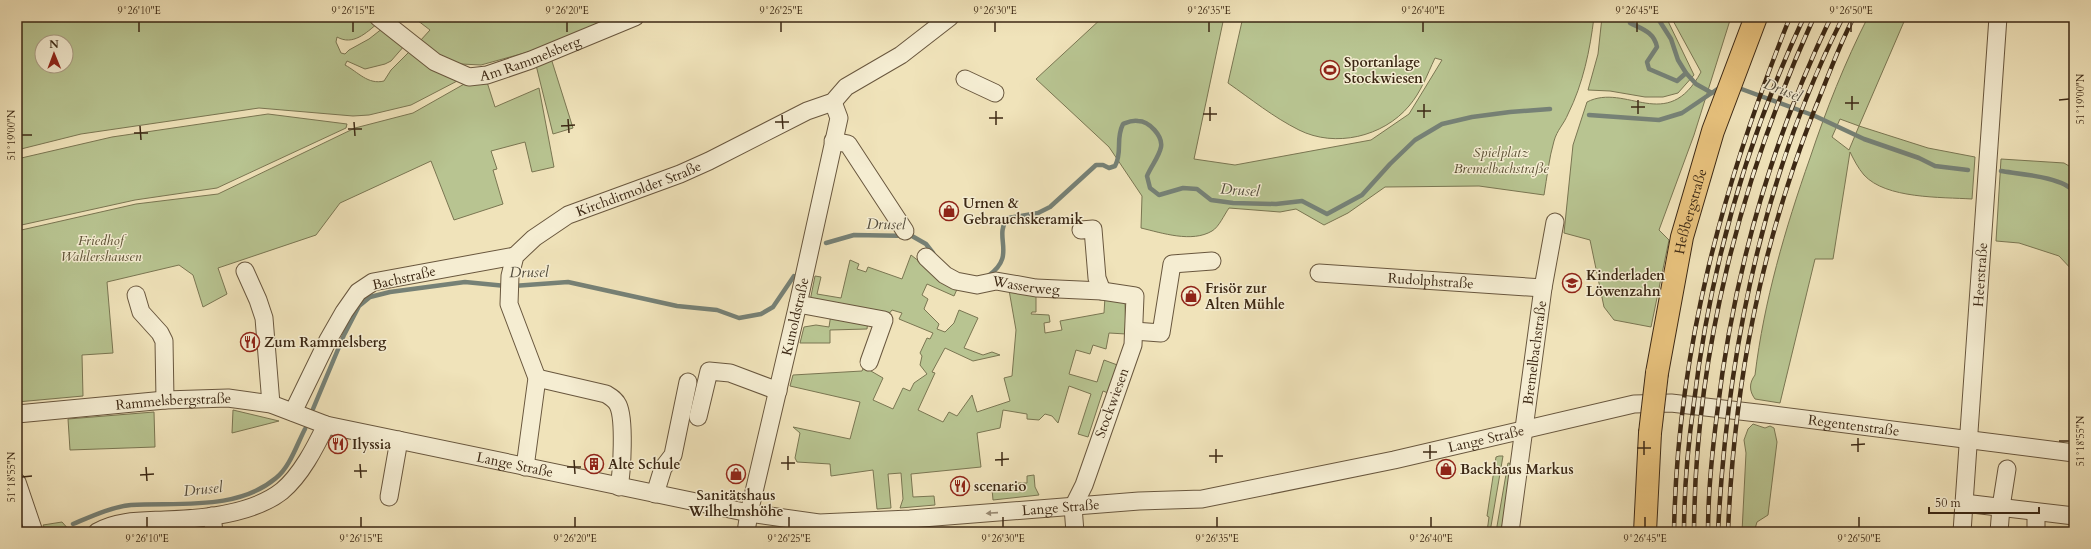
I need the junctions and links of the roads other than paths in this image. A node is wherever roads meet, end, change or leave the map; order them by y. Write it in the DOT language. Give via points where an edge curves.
graph roads {
  1 [pos="378,17"];
  2 [pos="635,17"];
  3 [pos="950,17"];
  4 [pos="1756,17"];
  5 [pos="1998,17"];
  6 [pos="965,79"];
  7 [pos="995,93"];
  8 [pos="833,102"];
  9 [pos="833,141"];
  10 [pos="1555,222"];
  11 [pos="1081,230"];
  12 [pos="905,231"];
  13 [pos="515,256"];
  14 [pos="926,257"];
  15 [pos="1212,261"];
  16 [pos="245,271"];
  17 [pos="1319,273"];
  18 [pos="1543,288"];
  19 [pos="1102,291"];
  20 [pos="136,295"];
  21 [pos="1135,296"];
  22 [pos="798,304"];
  23 [pos="1134,331"];
  24 [pos="869,362"];
  25 [pos="537,378"];
  26 [pos="688,382"];
  27 [pos="778,391"];
  28 [pos="165,400"];
  29 [pos="271,404"];
  30 [pos="1634,404"];
  31 [pos="293,412"];
  32 [pos="17,414"];
  33 [pos="698,417"];
  34 [pos="326,426"];
  35 [pos="1523,429"];
  36 [pos="399,440"];
  37 [pos="1968,440"];
  38 [pos="2074,453"];
  39 [pos="525,467"];
  40 [pos="2007,469"];
  41 [pos="18,486"];
  42 [pos="619,487"];
  43 [pos="655,494"];
  44 [pos="390,497"];
  45 [pos="1964,503"];
  46 [pos="1073,507"];
  47 [pos="2001,507"];
  48 [pos="2036,512"];
  49 [pos="749,513"];
  50 [pos="2074,516"];
  51 [pos="213,524"];
  52 [pos="34,532"];
  53 [pos="97,532"];
  54 [pos="746,532"];
  55 [pos="1075,532"];
  56 [pos="1510,532"];
  57 [pos="1645,532"];
  58 [pos="1962,532"];
  59 [pos="1999,532"];
  60 [pos="2036,532"];
  1 -- 2 [label="street, Am Rammelsberg" via="435,62 469,77 488,75 531,60"];
  3 -- 8 [label="street, Kirchditmolder Straße" via="901,55 846,87"];
  4 -- 57 [label="main road, Heßbergstraße, bridge" via="1713,131 1682,237 1657,374 1650,433"];
  5 -- 37 [label="street, Heerstraße"];
  6 -- 7 [label="street"];
  8 -- 9 [label="street, Kunoldstraße" via="839,118"];
  8 -- 13 [label="street, Kirchditmolder Straße" via="807,111 686,171 568,215 534,238"];
  9 -- 12 [label="street" via="848,144"];
  9 -- 22 [label="street, Kunoldstraße"];
  10 -- 18 [label="street, Bremelbachstraße"];
  11 -- 19 [label="street" via="1093,229 1097,278"];
  13 -- 25 [label="street" via="510,276 509,304"];
  13 -- 31 [label="street, Bachstraße" via="373,282 358,292 328,340"];
  14 -- 19 [label="street, Wasserweg" via="956,281 977,285 996,281 1036,288"];
  15 -- 23 [label="street" via="1172,264 1161,333"];
  16 -- 29 [label="street" via="264,318"];
  17 -- 18 [label="street, Rudolphstraße"];
  18 -- 35 [label="street, Bremelbachstraße"];
  19 -- 21 [label="street, Wasserweg"];
  20 -- 28 [label="street" via="141,312 164,341"];
  21 -- 23 [label="street, Stockwiesen"];
  22 -- 24 [label="street" via="884,320"];
  22 -- 27 [label="street, Kunoldstraße"];
  23 -- 46 [label="street, Stockwiesen" via="1134,345 1084,485"];
  25 -- 39 [label="street"];
  25 -- 42 [label="street" via="614,398 620,420 622,470"];
  26 -- 43 [label="street" via="673,455 663,468"];
  27 -- 33 [label="street" via="730,373 709,371"];
  27 -- 49 [label="street, Kunoldstraße"];
  28 -- 29 [label="street, Rammelsbergstraße" via="228,398"];
  28 -- 32 [label="street, Rammelsbergstraße"];
  29 -- 31 [label="street, Rammelsbergstraße"];
  30 -- 35 [label="street, Lange Straße"];
  30 -- 37 [label="street, Regentenstraße" via="1679,404"];
  31 -- 34 [label="street, Rammelsbergstraße"];
  34 -- 36 [label="street, Lange Straße"];
  34 -- 51 [label="street" via="305,462 282,491"];
  35 -- 46 [label="street, Lange Straße" via="1394,460 1206,498"];
  35 -- 56 [label="street, Bremelbachstraße"];
  36 -- 39 [label="street, Lange Straße"];
  36 -- 44 [label="street"];
  37 -- 38 [label="street, Regentenstraße"];
  37 -- 45 [label="street, Heerstraße"];
  39 -- 42 [label="street, Lange Straße"];
  40 -- 47 [label="street"];
  41 -- 52 [label="street"];
  42 -- 43 [label="street, Lange Straße"];
  43 -- 49 [label="street, Lange Straße"];
  45 -- 47 [label="street"];
  45 -- 58 [label="street, Heerstraße"];
  46 -- 49 [label="street, Lange Straße, one-way" via="819,523"];
  46 -- 55 [label="street"];
  47 -- 48 [label="street"];
  47 -- 59 [label="street"];
  48 -- 50 [label="street"];
  48 -- 60 [label="street"];
  49 -- 54 [label="street, Kunoldstraße"];
  51 -- 53 [label="street" via="190,519 139,521 106,526"];
}
